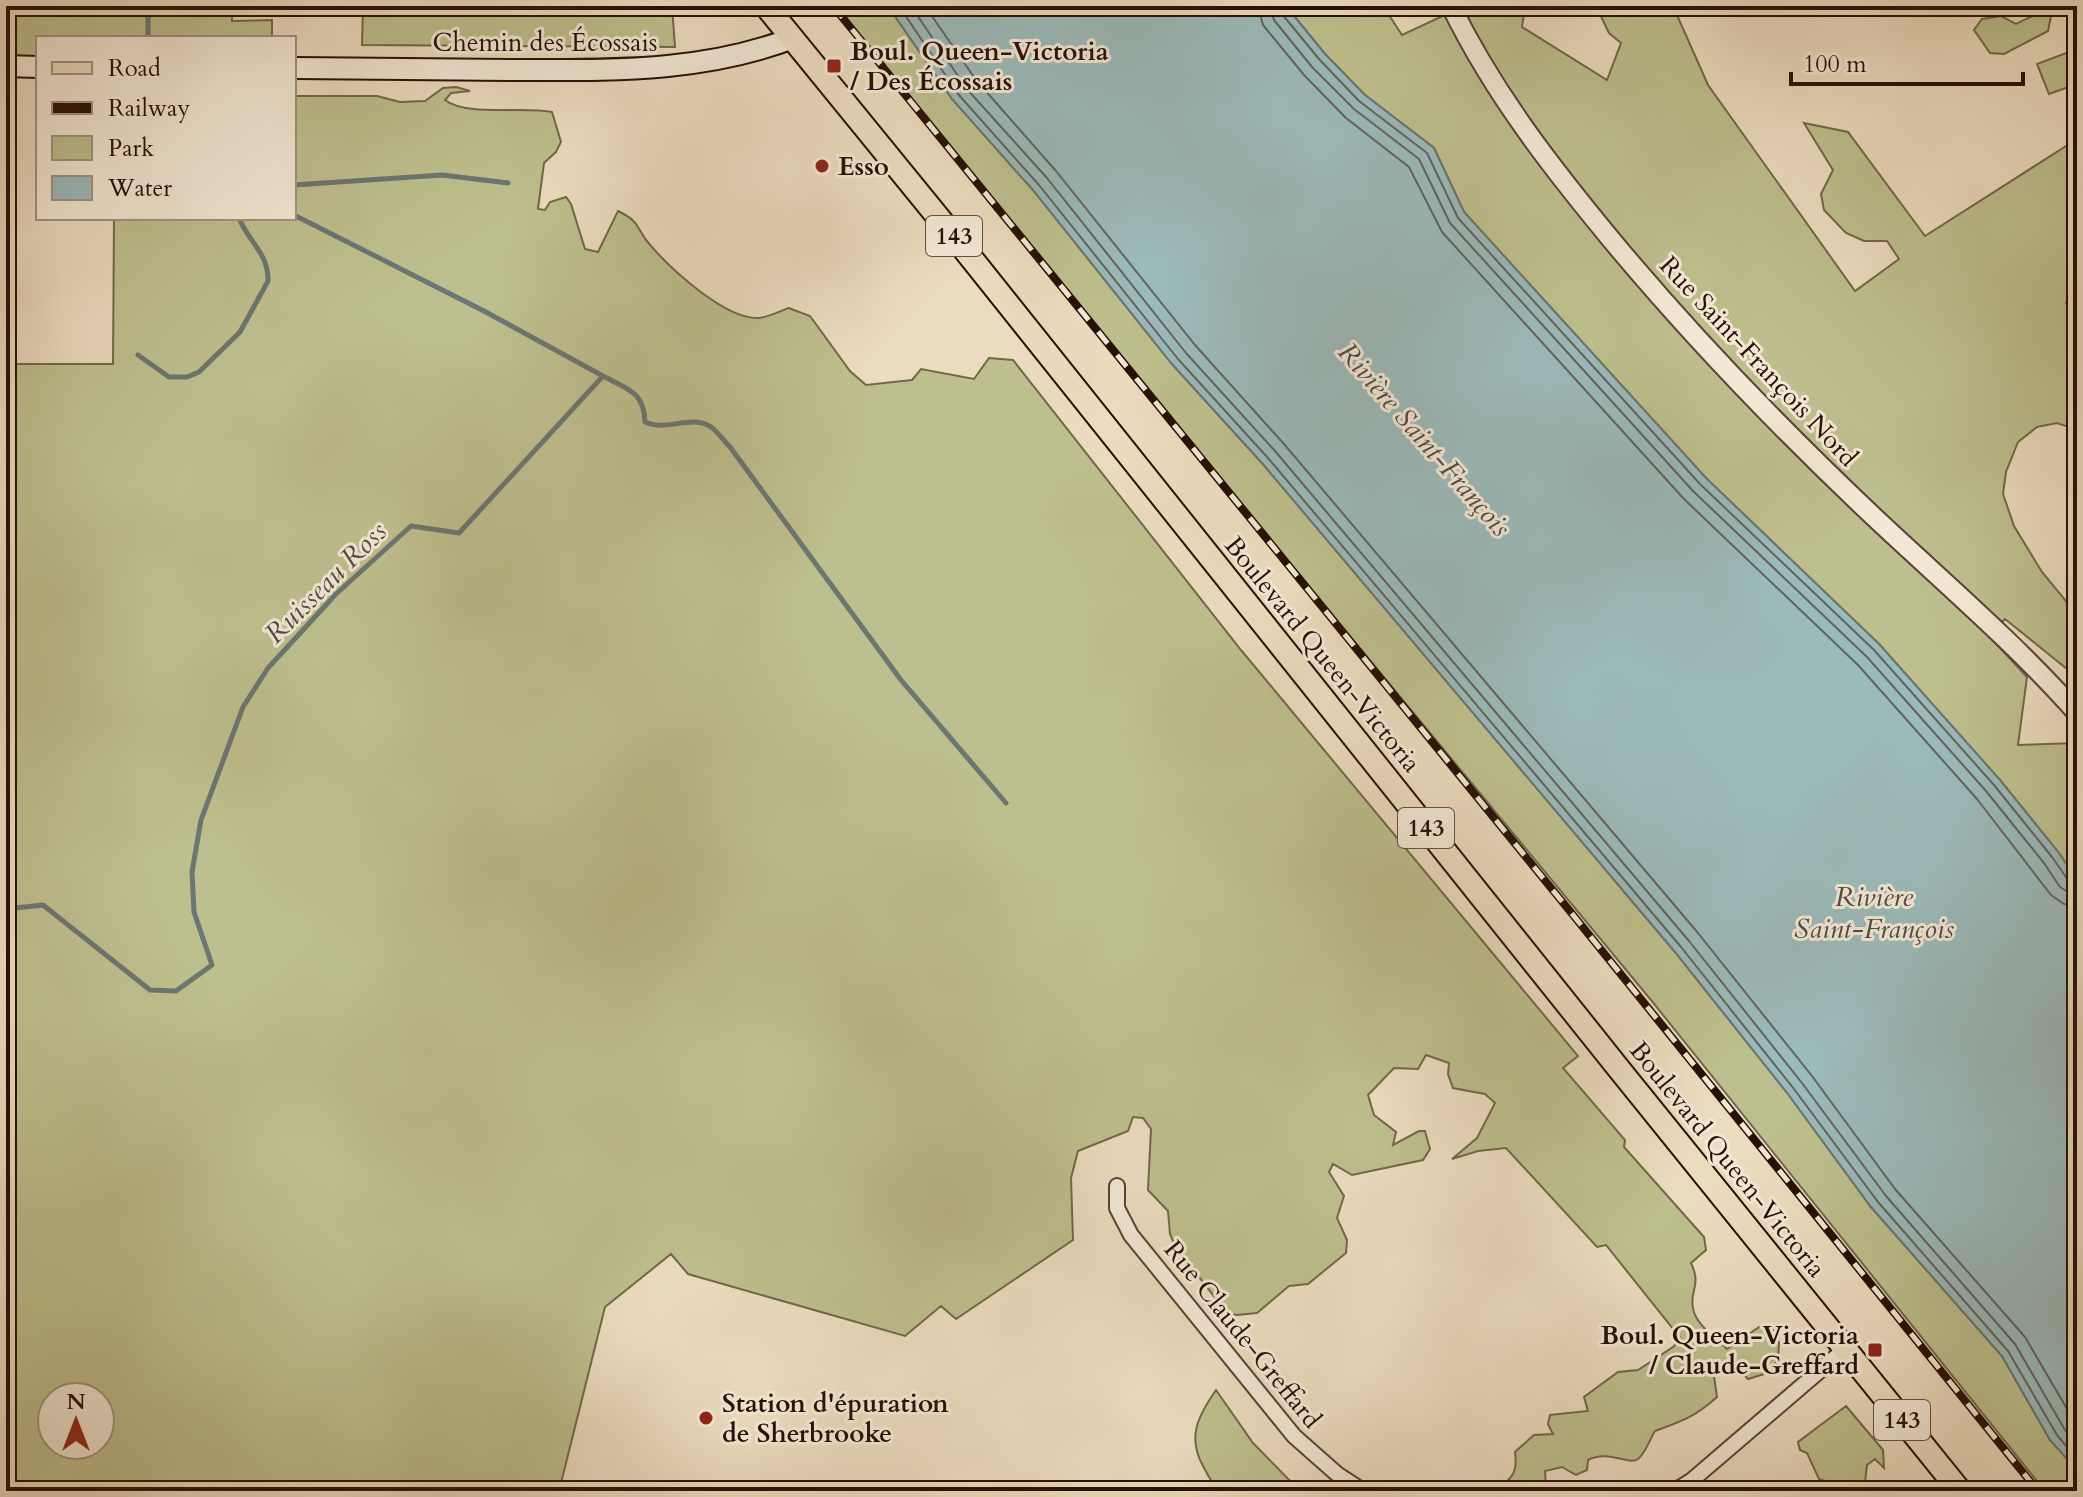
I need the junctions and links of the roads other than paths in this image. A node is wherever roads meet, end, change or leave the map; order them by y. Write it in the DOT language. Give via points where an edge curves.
graph roads {
  1 [pos="766,6"];
  2 [pos="1451,6"];
  3 [pos="793,38"];
  4 [pos="6,66"];
  5 [pos="36,67"];
  6 [pos="296,68"];
  7 [pos="2077,713"];
  8 [pos="1117,1186"];
  9 [pos="1845,1349"];
  10 [pos="1363,1491"];
  11 [pos="1675,1491"];
  12 [pos="1960,1491"];
  1 -- 3 [label="main road, 143"];
  2 -- 7 [label="street, Rue Saint-François Nord" via="1505,104 1666,304 1804,451"];
  3 -- 6 [label="main road, Chemin des Écossais" via="759,51 674,67"];
  3 -- 9 [label="main road, Boulevard Queen-Victoria / 143"];
  4 -- 5 [label="main road"];
  8 -- 10 [label="street, Rue Claude-Greffard" via="1117,1208 1131,1235 1294,1436"];
  9 -- 11 [label="street"];
  9 -- 12 [label="main road, Boulevard Queen-Victoria / 143"];
}
